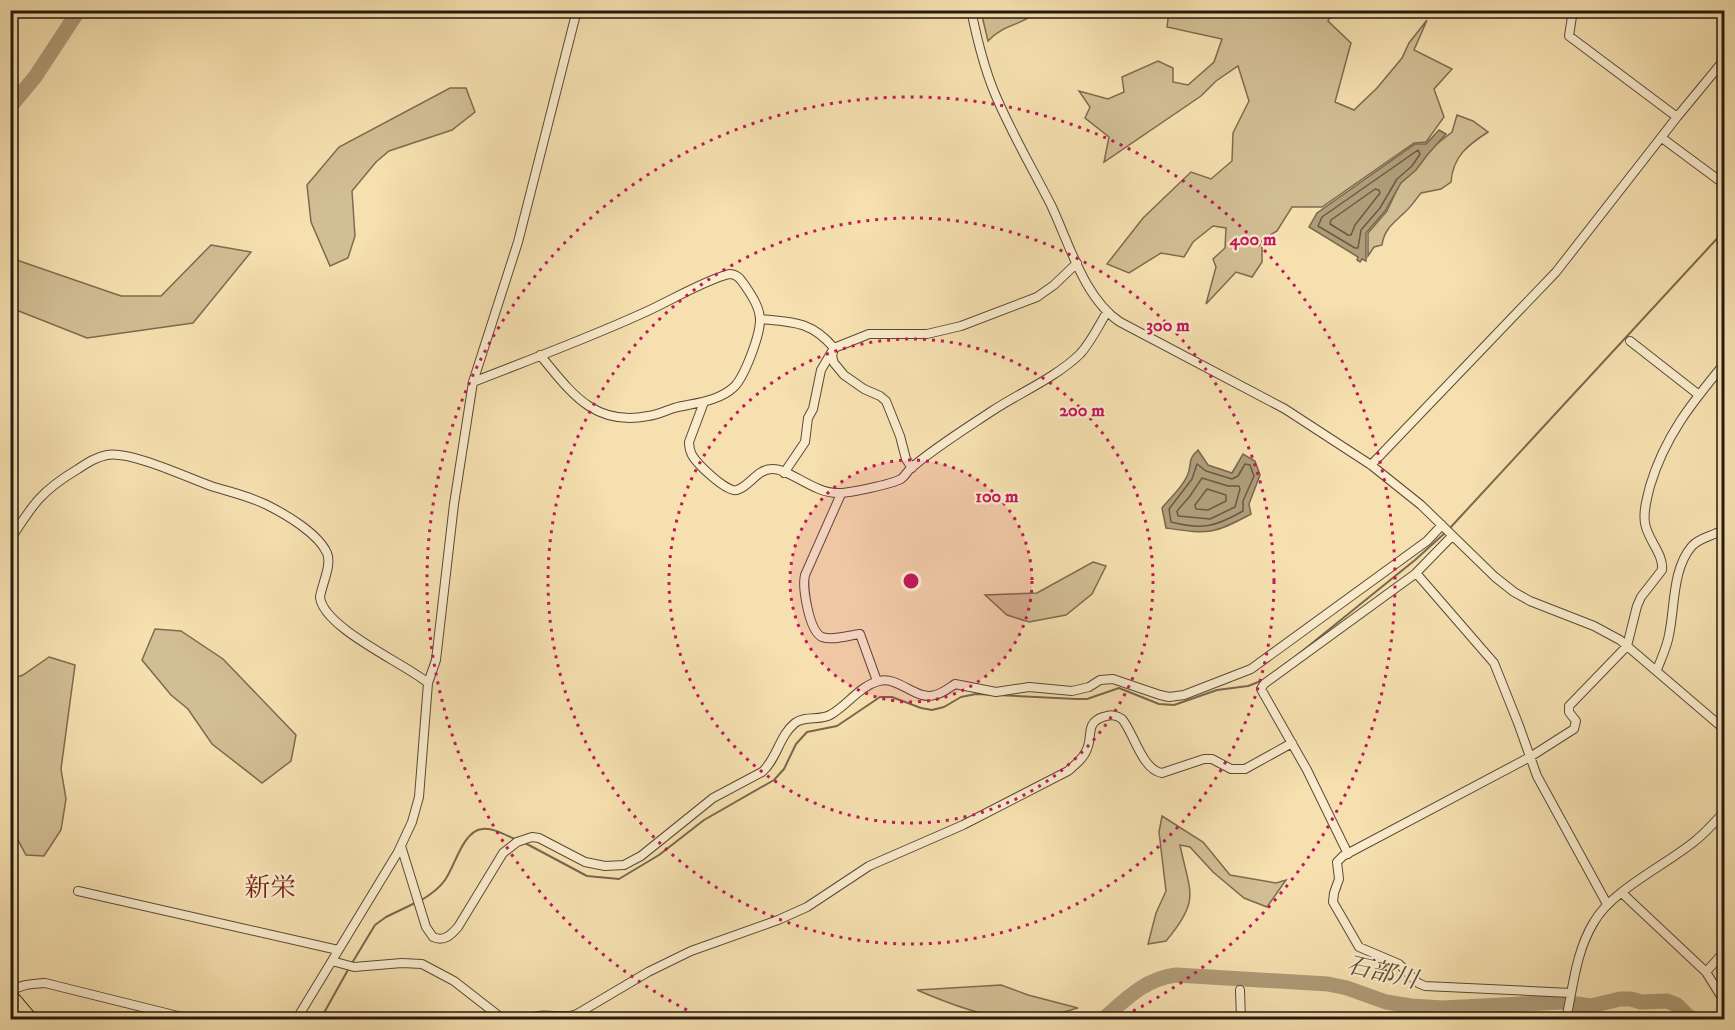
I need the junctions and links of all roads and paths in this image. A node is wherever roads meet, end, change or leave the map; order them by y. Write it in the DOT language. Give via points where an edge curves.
graph roads {
  1 [pos="577,10"];
  2 [pos="971,10"];
  3 [pos="1573,10"];
  4 [pos="1725,60"];
  5 [pos="1677,117"];
  6 [pos="1662,138"];
  7 [pos="1725,184"];
  8 [pos="1077,263"];
  9 [pos="1107,312"];
  10 [pos="760,320"];
  11 [pos="1630,341"];
  12 [pos="834,348"];
  13 [pos="540,355"];
  14 [pos="1725,364"];
  15 [pos="473,382"];
  16 [pos="1699,395"];
  17 [pos="704,402"];
  18 [pos="1371,465"];
  19 [pos="912,468"];
  20 [pos="784,473"];
  21 [pos="841,494"];
  22 [pos="1442,525"];
  23 [pos="1725,530"];
  24 [pos="1452,536"];
  25 [pos="10,540"];
  26 [pos="1416,573"];
  27 [pos="1627,646"];
  28 [pos="1657,670"];
  29 [pos="877,681"];
  30 [pos="428,683"];
  31 [pos="1725,729"];
  32 [pos="1292,743"];
  33 [pos="1530,757"];
  34 [pos="1725,812"];
  35 [pos="401,846"];
  36 [pos="1348,854"];
  37 [pos="78,891"];
  38 [pos="1622,893"];
  39 [pos="1608,904"];
  40 [pos="338,950"];
  41 [pos="1725,952"];
  42 [pos="332,961"];
  43 [pos="1706,972"];
  44 [pos="1240,990"];
  45 [pos="10,993"];
  46 [pos="1571,993"];
  47 [pos="1725,1001"];
  48 [pos="32,1020"];
  49 [pos="194,1020"];
  50 [pos="296,1020"];
  51 [pos="504,1020"];
  52 [pos="528,1020"];
  53 [pos="1241,1020"];
  54 [pos="1566,1020"];
  1 -- 15 [label="street" via="518,242"];
  2 -- 8 [label="street" via="994,93"];
  3 -- 5 [label="street" via="1569,36"];
  4 -- 5 [label="street"];
  5 -- 6 [label="street"];
  6 -- 7 [label="street"];
  6 -- 18 [label="street" via="1556,272"];
  8 -- 9 [label="street" via="1090,290"];
  8 -- 12 [label="street" via="1037,297 961,326 927,334 869,334"];
  9 -- 18 [label="street" via="1285,409"];
  9 -- 19 [label="street" via="1084,349 1073,359"];
  10 -- 12 [label="street" via="802,323 820,333"];
  10 -- 13 [label="street" via="741,279 729,274"];
  10 -- 17 [label="street" via="743,375 729,392"];
  11 -- 16 [label="street"];
  12 -- 19 [label="street" via="834,363 844,375 886,401"];
  12 -- 20 [label="street" via="821,370 805,442"];
  13 -- 15 [label="street"];
  13 -- 17 [label="street" via="576,398 601,412 626,418 646,417"];
  14 -- 16 [label="street"];
  15 -- 30 [label="street" via="436,660"];
  16 -- 27 [label="street" via="1667,441 1649,489 1645,523 1663,566 1641,597"];
  17 -- 20 [label="street" via="689,448 694,459 723,486 736,490 770,469"];
  18 -- 22 [label="street"];
  19 -- 21 [label="street" via="900,479"];
  20 -- 21 [label="street" via="812,487"];
  21 -- 29 [label="street" via="805,575 805,593 818,634 827,638 860,634"];
  22 -- 24 [label="street"];
  22 -- 29 [label="street" via="1427,541 1251,669 1184,694 1169,697 1113,679 1072,691 1029,687 996,692 955,684 932,696 889,681"];
  23 -- 28 [label="street" via="1697,542 1685,558 1669,636"];
  24 -- 26 [label="street"];
  24 -- 27 [label="street" via="1520,596 1594,626"];
  25 -- 30 [label="street" via="43,493 87,463 109,455 145,462 254,499 302,526 326,552 328,563 320,597 327,612 366,645"];
  26 -- 32 [label="street" via="1262,687 1261,692"];
  26 -- 33 [label="street" via="1494,663"];
  27 -- 28 [label="street"];
  27 -- 33 [label="street" via="1571,703 1574,729"];
  28 -- 31 [label="street"];
  29 -- 35 [label="street" via="831,715 796,723 767,768 713,798 632,862 615,866 592,864 539,838 517,842 503,852 458,927 443,939 433,937 426,927"];
  30 -- 35 [label="street" via="419,797"];
  32 -- 36 [label="street"];
  32 -- 52 [label="street" via="1245,769 1232,769 1204,759 1162,773 1145,761 1122,718 1111,715 1098,719 1090,727 1087,750 1068,771 963,825 869,866 807,907 691,951 648,972 577,1014 536,1015"];
  33 -- 36 [label="street"];
  33 -- 39 [label="street" via="1537,777"];
  34 -- 38 [label="street" via="1696,840"];
  35 -- 40 [label="street"];
  36 -- 46 [label="street" via="1337,862 1339,879 1334,902 1362,950 1399,964 1425,986"];
  37 -- 40 [label="street"];
  38 -- 39 [label="street"];
  38 -- 43 [label="street"];
  39 -- 46 [label="street" via="1586,937"];
  40 -- 42 [label="street"];
  41 -- 43 [label="street"];
  42 -- 50 [label="street"];
  42 -- 51 [label="street" via="354,967 422,964 454,981"];
  43 -- 47 [label="street"];
  44 -- 53 [label="street"];
  45 -- 48 [label="highway"];
  45 -- 49 [label="street" via="17,987 45,983"];
  46 -- 54 [label="street"];
}
